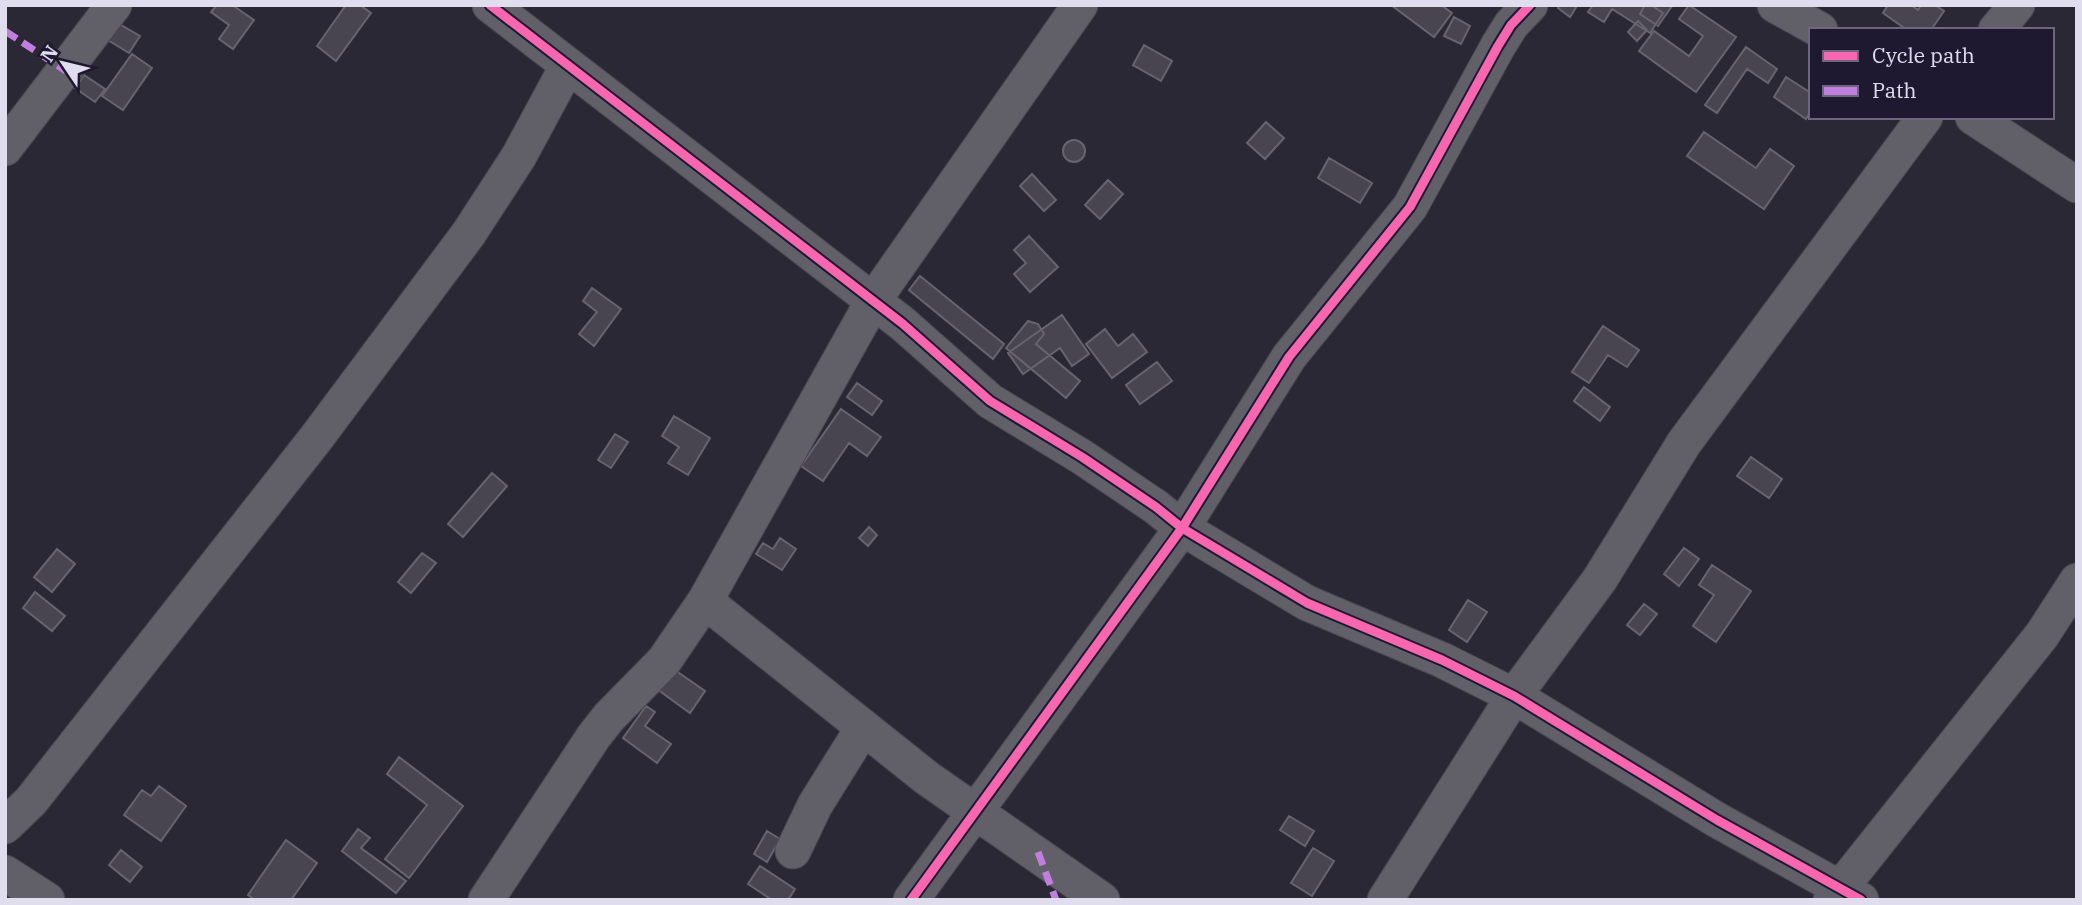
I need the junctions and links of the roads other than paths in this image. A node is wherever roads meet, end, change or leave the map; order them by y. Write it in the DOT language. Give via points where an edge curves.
graph roads {
  1 [pos="114,5"];
  2 [pos="490,5"];
  3 [pos="1080,5"];
  4 [pos="1530,5"];
  5 [pos="1775,5"];
  6 [pos="2017,5"];
  7 [pos="1816,28"];
  8 [pos="1998,28"];
  9 [pos="567,67"];
  10 [pos="1924,119"];
  11 [pos="1976,119"];
  12 [pos="5,148"];
  13 [pos="2077,185"];
  14 [pos="873,301"];
  15 [pos="1182,528"];
  16 [pos="2077,581"];
  17 [pos="705,601"];
  18 [pos="1514,696"];
  19 [pos="863,728"];
  20 [pos="976,809"];
  21 [pos="5,826"];
  22 [pos="793,851"];
  23 [pos="5,873"];
  24 [pos="1844,896"];
  25 [pos="47,900"];
  26 [pos="486,900"];
  27 [pos="911,900"];
  28 [pos="1102,900"];
  29 [pos="1385,900"];
  1 -- 12 [label="street"];
  2 -- 9 [label="street"];
  3 -- 14 [label="street"];
  4 -- 15 [label="street" via="1498,46 1410,207 1289,357"];
  5 -- 7 [label="street"];
  6 -- 8 [label="street"];
  9 -- 14 [label="street"];
  9 -- 21 [label="street" via="502,185 469,233 317,437 31,801"];
  10 -- 18 [label="street" via="1684,443 1586,601"];
  11 -- 13 [label="street"];
  14 -- 15 [label="street" via="1005,412 1082,457"];
  14 -- 17 [label="street"];
  15 -- 18 [label="street" via="1307,603"];
  15 -- 20 [label="street"];
  16 -- 24 [label="street" via="2034,646"];
  17 -- 19 [label="street"];
  17 -- 26 [label="street" via="664,661 601,727"];
  18 -- 24 [label="street"];
  18 -- 29 [label="street"];
  19 -- 20 [label="street"];
  19 -- 22 [label="street"];
  20 -- 27 [label="street"];
  20 -- 28 [label="street"];
  23 -- 25 [label="street"];
}
